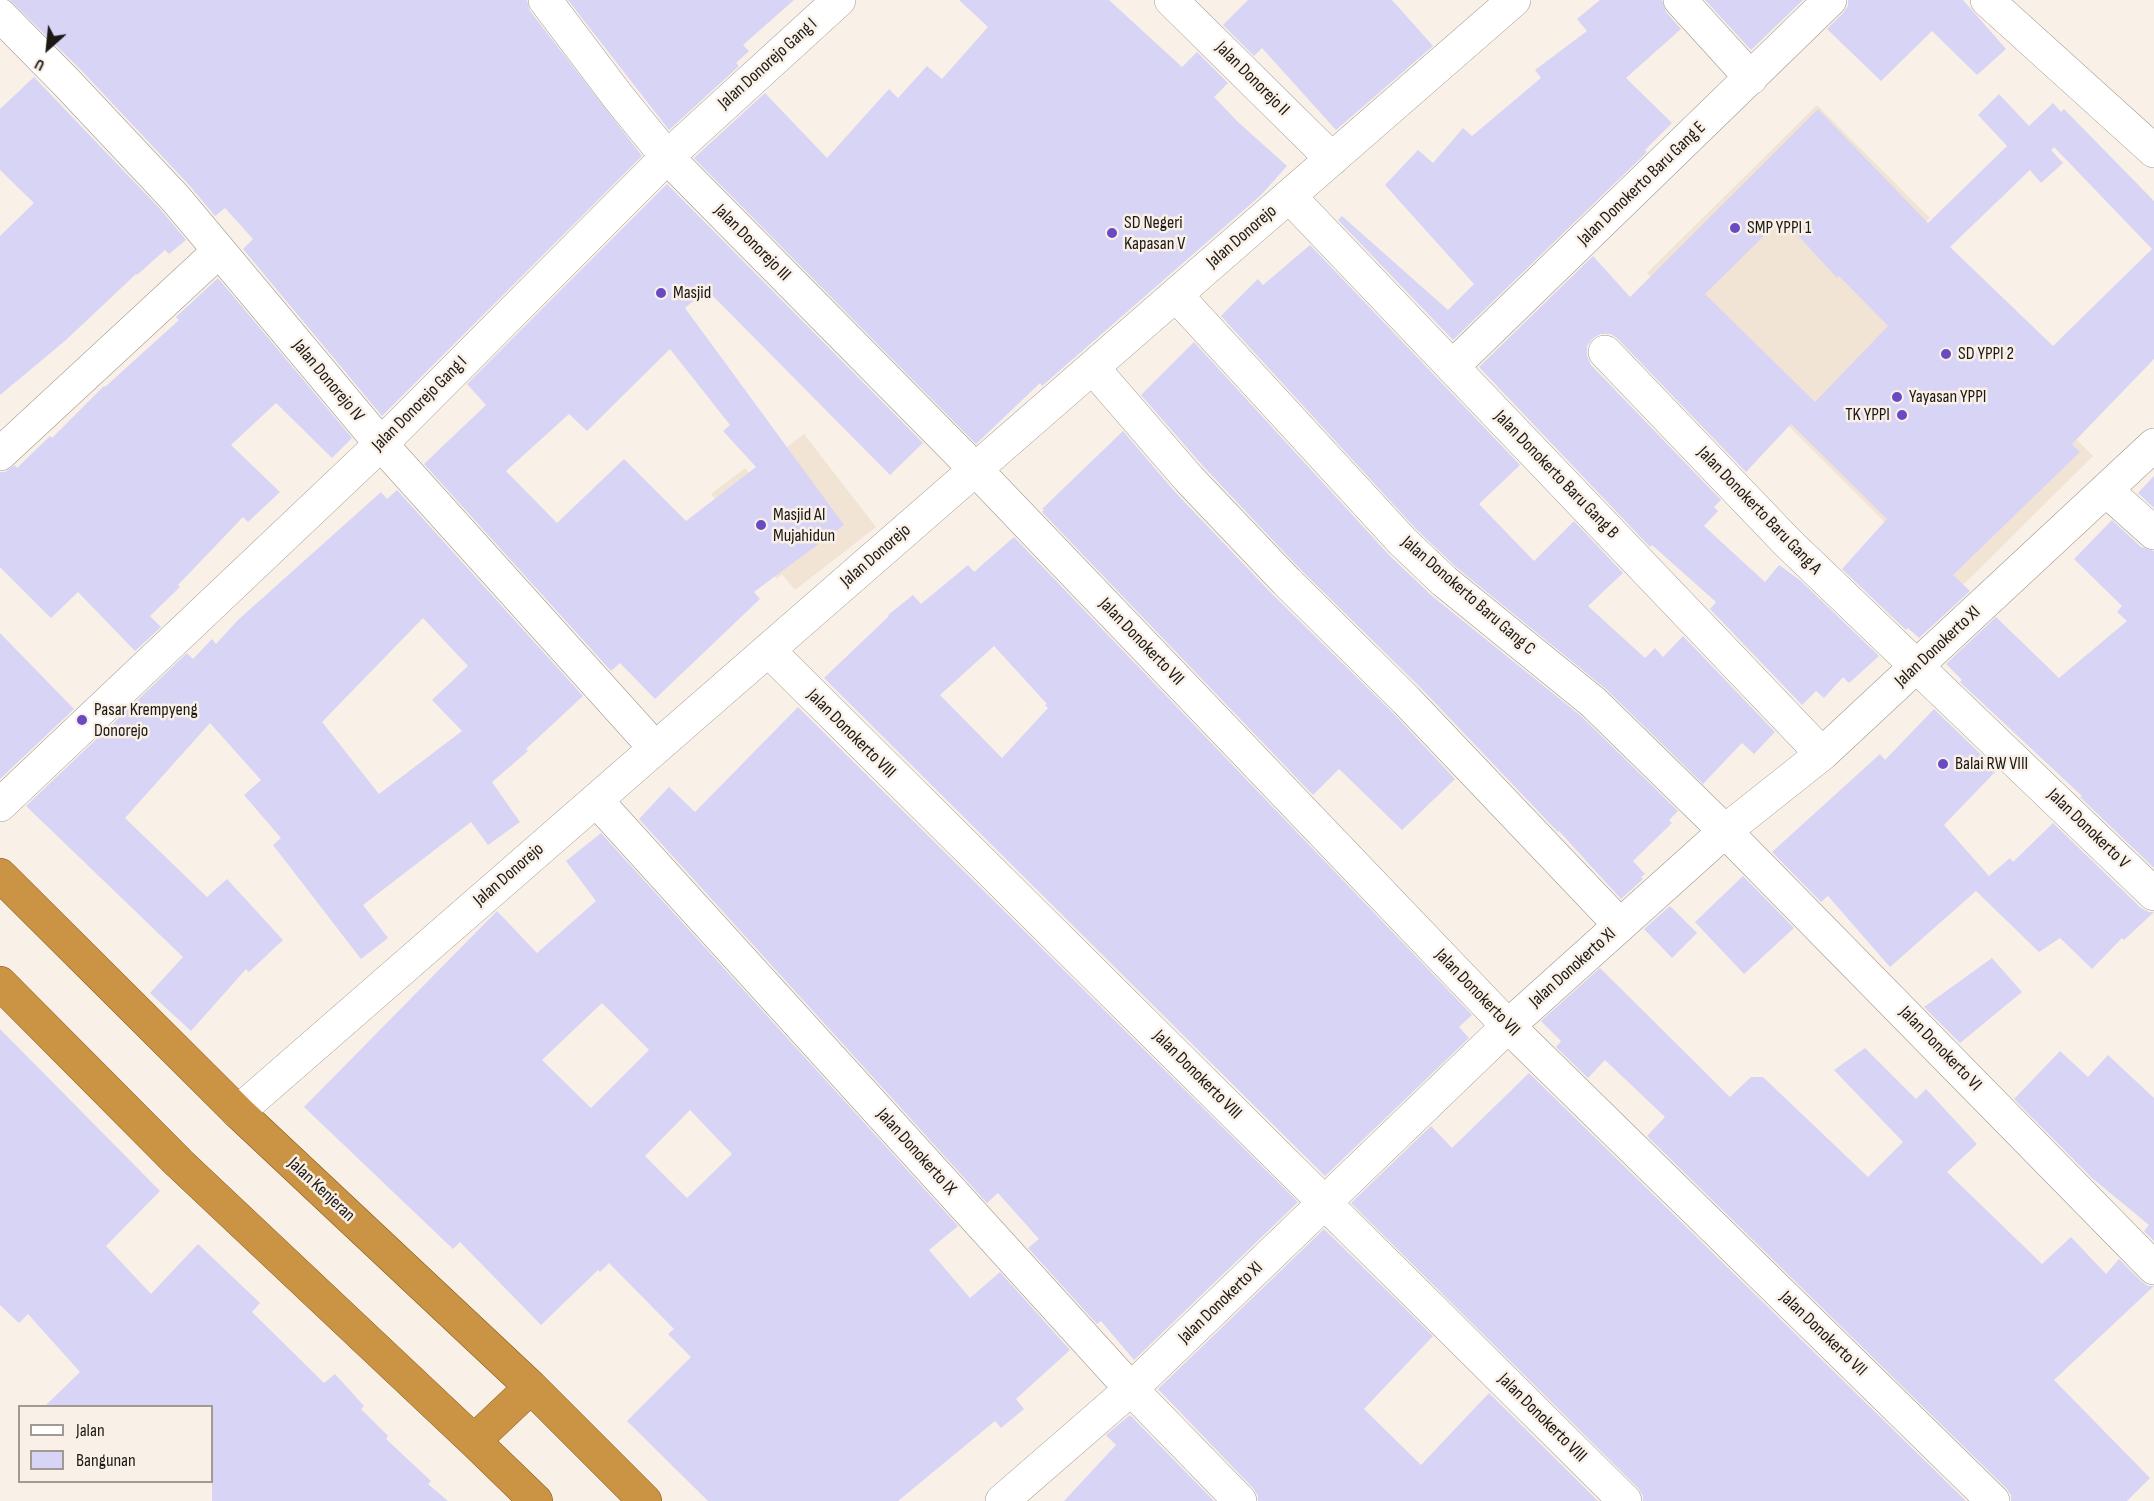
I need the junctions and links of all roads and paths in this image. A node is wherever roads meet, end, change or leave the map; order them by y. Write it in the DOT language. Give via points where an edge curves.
graph roads {
  1 [pos="545,0"];
  2 [pos="838,0"];
  3 [pos="1171,0"];
  4 [pos="1680,0"];
  5 [pos="1830,0"];
  6 [pos="1987,0"];
  7 [pos="1495,6"];
  8 [pos="0,15"];
  9 [pos="1751,78"];
  10 [pos="2154,151"];
  11 [pos="667,157"];
  12 [pos="1332,159"];
  13 [pos="1289,196"];
  14 [pos="218,252"];
  15 [pos="1176,295"];
  16 [pos="1605,352"];
  17 [pos="1452,367"];
  18 [pos="1093,368"];
  19 [pos="381,444"];
  20 [pos="2154,446"];
  21 [pos="0,454"];
  22 [pos="976,470"];
  23 [pos="2106,490"];
  24 [pos="2154,533"];
  25 [pos="768,650"];
  26 [pos="1917,666"];
  27 [pos="655,748"];
  28 [pos="1822,754"];
  29 [pos="596,800"];
  30 [pos="0,806"];
  31 [pos="1725,831"];
  32 [pos="0,875"];
  33 [pos="2154,894"];
  34 [pos="1620,925"];
  35 [pos="0,983"];
  36 [pos="1508,1026"];
  37 [pos="238,1112"];
  38 [pos="1325,1202"];
  39 [pos="2154,1268"];
  40 [pos="531,1387"];
  41 [pos="1131,1389"];
  42 [pos="474,1441"];
  43 [pos="532,1500"];
  44 [pos="645,1501"];
  45 [pos="1002,1501"];
  46 [pos="1240,1501"];
  47 [pos="1625,1501"];
  48 [pos="1993,1501"];
  1 -- 11 [label="street, Jalan Donorejo III"];
  2 -- 11 [label="street, Jalan Donorejo Gang I"];
  3 -- 12 [label="street, Jalan Donorejo II"];
  4 -- 9 [label="street"];
  5 -- 9 [label="street, Jalan Donokerto Baru Gang E"];
  6 -- 10 [label="street"];
  7 -- 12 [label="street, Jalan Donorejo"];
  8 -- 14 [label="street, Jalan Donorejo IV" via="176,199"];
  9 -- 17 [label="street, Jalan Donokerto Baru Gang E"];
  11 -- 19 [label="street, Jalan Donorejo Gang I"];
  11 -- 22 [label="street, Jalan Donorejo III"];
  12 -- 13 [label="street, Jalan Donorejo"];
  13 -- 15 [label="street, Jalan Donorejo"];
  13 -- 17 [label="street, Jalan Donokerto Baru Gang B"];
  14 -- 19 [label="street, Jalan Donorejo IV"];
  14 -- 21 [label="street"];
  15 -- 18 [label="street, Jalan Donorejo"];
  15 -- 31 [label="street, Jalan Donokerto Baru Gang C" via="1402,541 1593,702"];
  16 -- 26 [label="street, Jalan Donokerto Baru Gang A" via="1787,542"];
  17 -- 28 [label="street, Jalan Donokerto Baru Gang B"];
  18 -- 22 [label="street, Jalan Donorejo"];
  18 -- 34 [label="street" via="1189,479"];
  19 -- 27 [label="street, Jalan Donorejo IV"];
  19 -- 30 [label="street, Jalan Donorejo Gang I"];
  20 -- 23 [label="street, Jalan Donokerto XI"];
  22 -- 25 [label="street, Jalan Donorejo"];
  22 -- 36 [label="street, Jalan Donokerto VII"];
  23 -- 24 [label="street"];
  23 -- 26 [label="street, Jalan Donokerto XI"];
  25 -- 27 [label="street, Jalan Donorejo"];
  25 -- 38 [label="street, Jalan Donokerto VIII"];
  26 -- 28 [label="street, Jalan Donokerto XI"];
  26 -- 33 [label="street, Jalan Donokerto V"];
  27 -- 29 [label="street, Jalan Donorejo"];
  28 -- 31 [label="street, Jalan Donokerto XI"];
  29 -- 37 [label="street, Jalan Donorejo"];
  29 -- 41 [label="street, Jalan Donokerto IX"];
  31 -- 34 [label="street, Jalan Donokerto XI"];
  31 -- 39 [label="street, Jalan Donokerto VI"];
  32 -- 37 [label="highway, Jalan Kenjeran"];
  34 -- 36 [label="street, Jalan Donokerto XI"];
  35 -- 42 [label="highway" via="179,1163"];
  36 -- 38 [label="street, Jalan Donokerto XI"];
  36 -- 48 [label="street, Jalan Donokerto VII"];
  37 -- 40 [label="highway, Jalan Kenjeran"];
  38 -- 41 [label="street, Jalan Donokerto XI"];
  38 -- 47 [label="street, Jalan Donokerto VIII"];
  40 -- 42 [label="highway"];
  40 -- 44 [label="highway, Jalan Kenjeran"];
  41 -- 45 [label="street, Jalan Donokerto XI"];
  41 -- 46 [label="street, Jalan Donokerto IX"];
  42 -- 43 [label="highway"];
}
